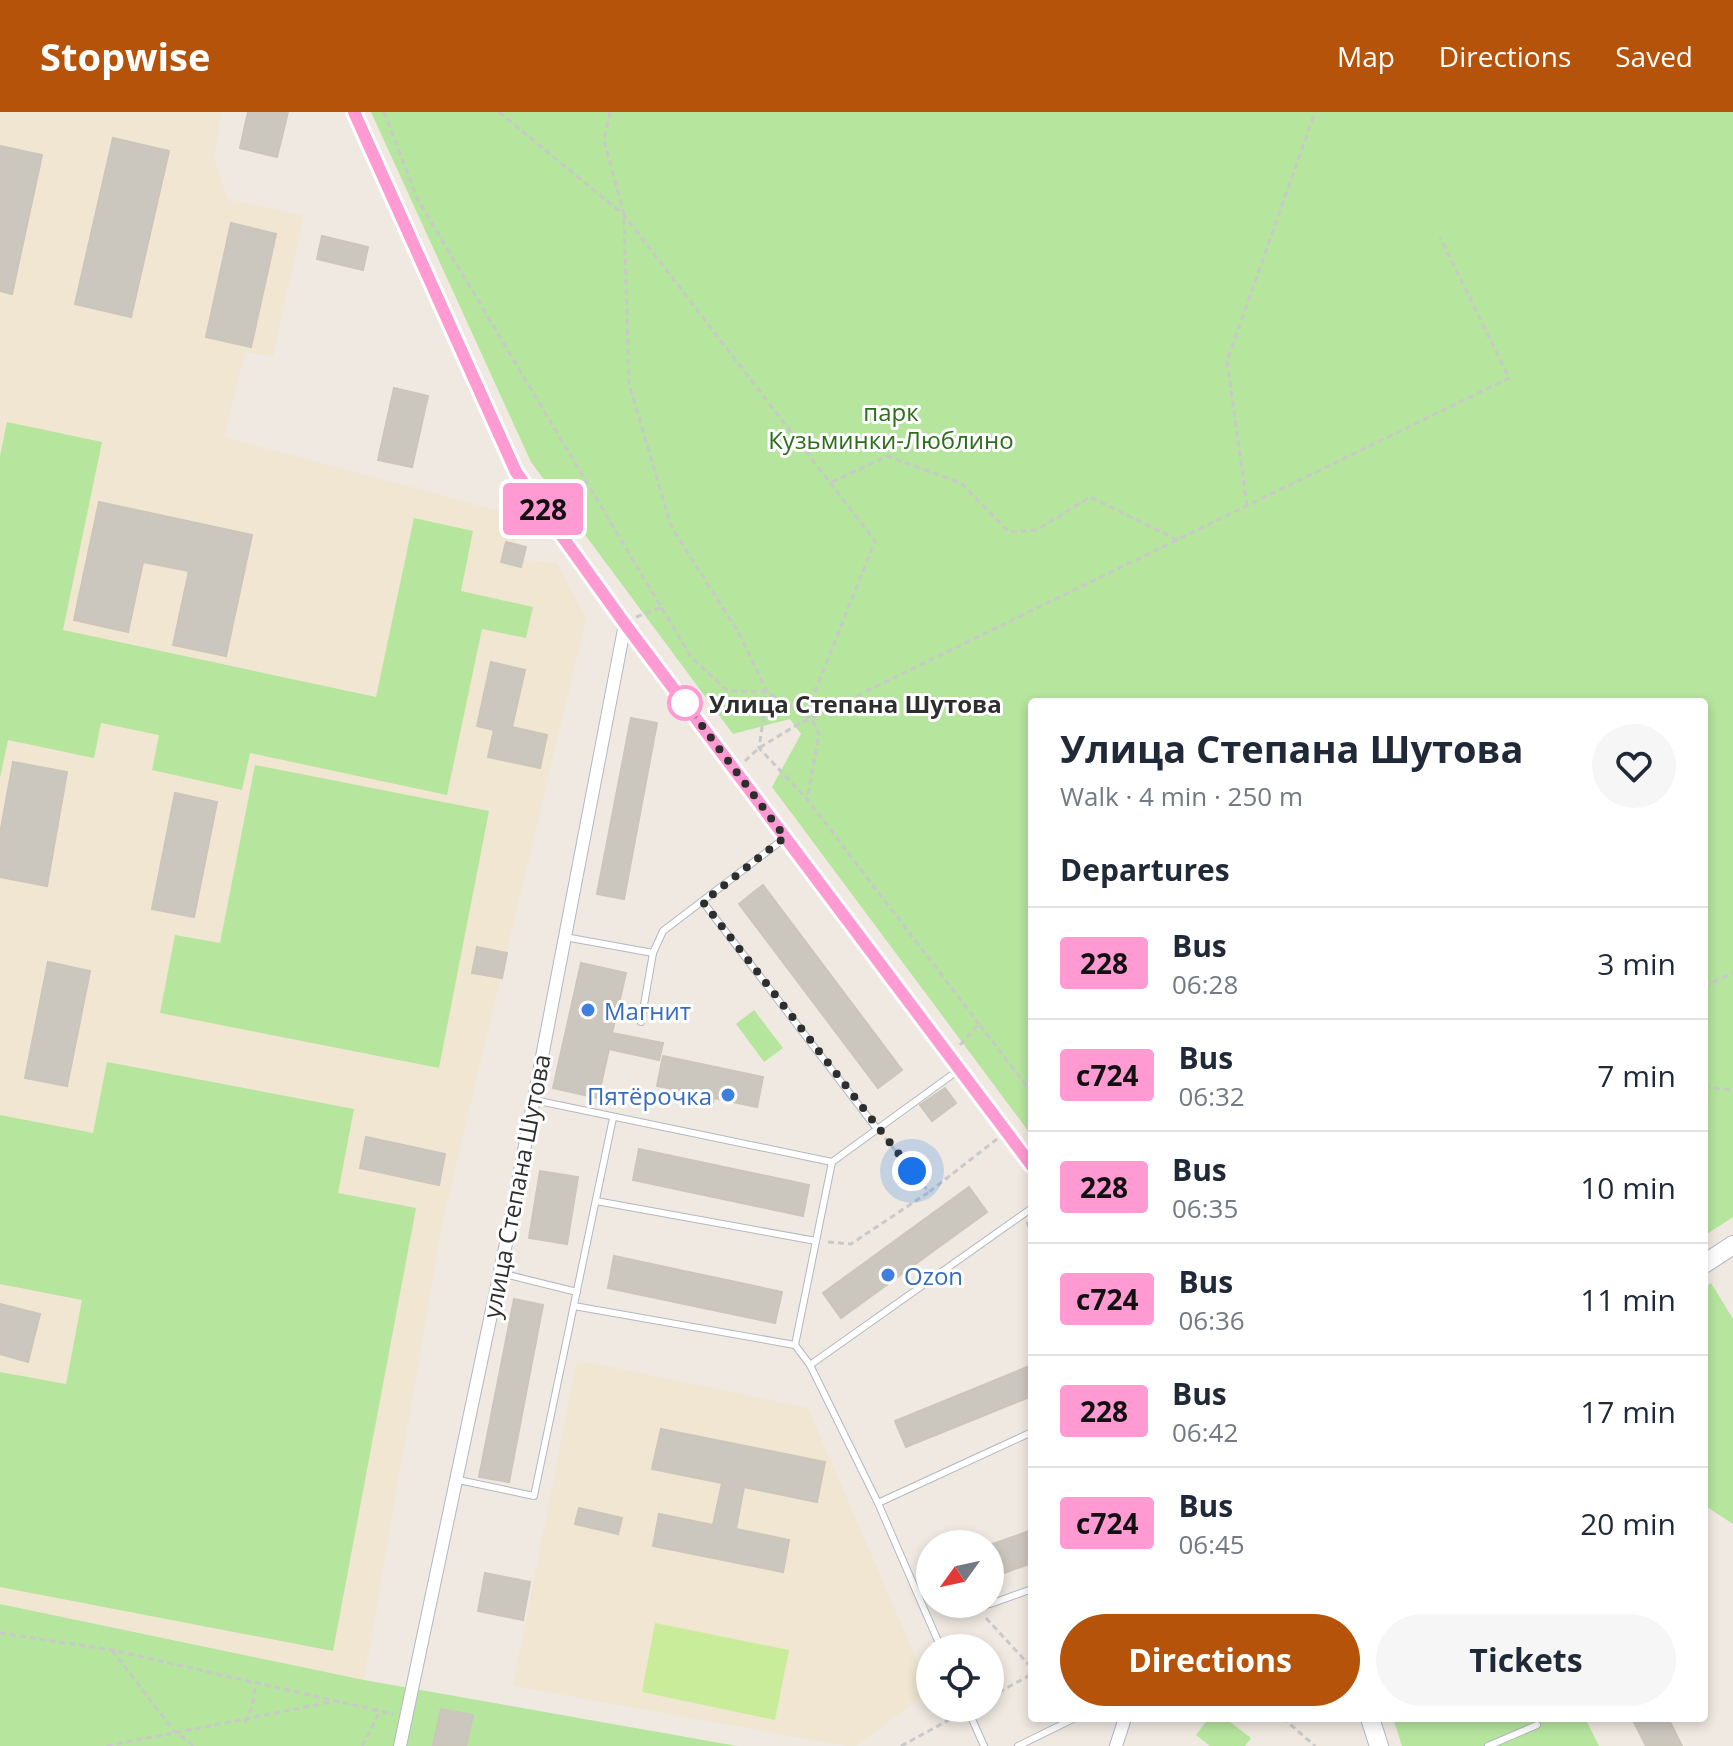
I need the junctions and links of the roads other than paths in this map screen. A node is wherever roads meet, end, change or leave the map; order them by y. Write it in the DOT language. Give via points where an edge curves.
graph roads {
  1 [pos="354,112"];
  2 [pos="625,624"];
  3 [pos="785,837"];
  4 [pos="703,902"];
  5 [pos="565,937"];
  6 [pos="653,953"];
  7 [pos="641,1022"];
  8 [pos="960,1069"];
  9 [pos="534,1100"];
  10 [pos="613,1118"];
  11 [pos="877,1129"];
  12 [pos="1028,1161"];
  13 [pos="832,1162"];
  14 [pos="596,1201"];
  15 [pos="1028,1211"];
  16 [pos="816,1241"];
  17 [pos="1733,1245"];
  18 [pos="1708,1261"];
  19 [pos="500,1273"];
  20 [pos="577,1292"];
  21 [pos="574,1306"];
  22 [pos="795,1345"];
  23 [pos="810,1365"];
  24 [pos="1028,1434"];
  25 [pos="454,1479"];
  26 [pos="878,1503"];
  27 [pos="1028,1590"];
  28 [pos="1004,1599"];
  29 [pos="935,1634"];
  30 [pos="974,1722"];
  31 [pos="1067,1722"];
  32 [pos="1124,1722"];
  33 [pos="1371,1722"];
  34 [pos="1537,1725"];
  35 [pos="400,1746"];
  36 [pos="984,1746"];
  37 [pos="1018,1746"];
  38 [pos="1116,1746"];
  39 [pos="1379,1746"];
  40 [pos="1488,1746"];
  1 -- 2 [label="street" via="516,472"];
  2 -- 3 [label="street"];
  2 -- 5 [label="street, улица Степана Шутова"];
  3 -- 4 [label="lane"];
  3 -- 8 [label="street"];
  4 -- 6 [label="lane" via="663,931"];
  4 -- 11 [label="lane"];
  5 -- 6 [label="lane"];
  5 -- 9 [label="street, улица Степана Шутова"];
  6 -- 7 [label="lane"];
  8 -- 11 [label="lane"];
  8 -- 12 [label="street"];
  9 -- 10 [label="lane"];
  9 -- 19 [label="street, улица Степана Шутова"];
  10 -- 13 [label="lane"];
  10 -- 14 [label="lane"];
  11 -- 13 [label="lane"];
  13 -- 16 [label="lane"];
  14 -- 16 [label="lane"];
  14 -- 20 [label="lane"];
  15 -- 23 [label="lane"];
  16 -- 22 [label="lane"];
  17 -- 18 [label="street"];
  19 -- 20 [label="lane"];
  19 -- 25 [label="street, улица Степана Шутова"];
  20 -- 21 [label="lane"];
  21 -- 22 [label="lane"];
  21 -- 25 [label="lane" via="534,1496"];
  22 -- 23 [label="lane"];
  23 -- 26 [label="lane"];
  24 -- 26 [label="lane"];
  25 -- 35 [label="street, улица Степана Шутова"];
  26 -- 29 [label="lane"];
  27 -- 28 [label="lane"];
  30 -- 36 [label="lane"];
  31 -- 37 [label="lane"];
  32 -- 38 [label="street"];
  33 -- 39 [label="street"];
  34 -- 40 [label="lane"];
}
